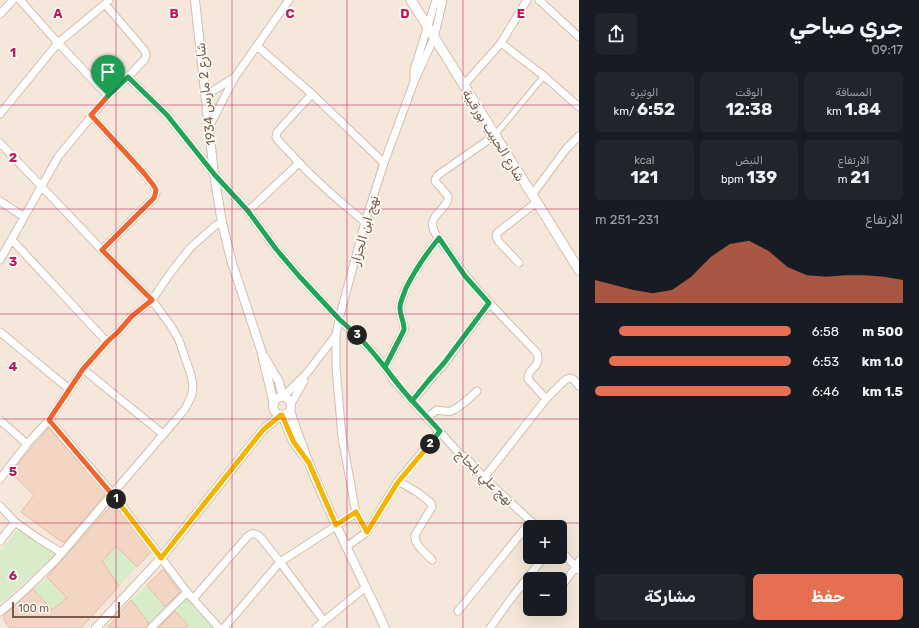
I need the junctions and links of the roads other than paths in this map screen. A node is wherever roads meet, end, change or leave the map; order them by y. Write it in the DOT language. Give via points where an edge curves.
graph roads {
  1 [pos="13,0"];
  2 [pos="20,0"];
  3 [pos="195,0"];
  4 [pos="289,0"];
  5 [pos="410,0"];
  6 [pos="436,0"];
  7 [pos="443,0"];
  8 [pos="528,0"];
  9 [pos="539,0"];
  10 [pos="107,2"];
  11 [pos="0,14"];
  12 [pos="428,27"];
  13 [pos="579,37"];
  14 [pos="434,38"];
  15 [pos="58,43"];
  16 [pos="502,43"];
  17 [pos="256,46"];
  18 [pos="544,76"];
  19 [pos="128,77"];
  20 [pos="235,77"];
  21 [pos="414,82"];
  22 [pos="463,86"];
  23 [pos="312,94"];
  24 [pos="108,96"];
  25 [pos="205,96"];
  26 [pos="579,107"];
  27 [pos="0,114"];
  28 [pos="91,115"];
  29 [pos="208,129"];
  30 [pos="494,136"];
  31 [pos="579,136"];
  32 [pos="0,143"];
  33 [pos="299,163"];
  34 [pos="384,163"];
  35 [pos="214,174"];
  36 [pos="41,186"];
  37 [pos="535,199"];
  38 [pos="0,201"];
  39 [pos="248,211"];
  40 [pos="24,217"];
  41 [pos="365,222"];
  42 [pos="222,223"];
  43 [pos="439,238"];
  44 [pos="12,240"];
  45 [pos="102,250"];
  46 [pos="0,260"];
  47 [pos="520,263"];
  48 [pos="579,270"];
  49 [pos="152,300"];
  50 [pos="489,303"];
  51 [pos="339,319"];
  52 [pos="0,332"];
  53 [pos="336,335"];
  54 [pos="107,342"];
  55 [pos="261,350"];
  56 [pos="385,367"];
  57 [pos="83,369"];
  58 [pos="307,373"];
  59 [pos="579,386"];
  60 [pos="70,389"];
  61 [pos="477,391"];
  62 [pos="283,397"];
  63 [pos="546,399"];
  64 [pos="412,401"];
  65 [pos="273,406"];
  66 [pos="291,408"];
  67 [pos="281,415"];
  68 [pos="428,418"];
  69 [pos="0,420"];
  70 [pos="49,420"];
  71 [pos="263,430"];
  72 [pos="440,431"];
  73 [pos="163,434"];
  74 [pos="27,444"];
  75 [pos="309,463"];
  76 [pos="484,478"];
  77 [pos="0,479"];
  78 [pos="398,482"];
  79 [pos="113,494"];
  80 [pos="0,506"];
  81 [pos="356,512"];
  82 [pos="530,520"];
  83 [pos="15,522"];
  84 [pos="336,525"];
  85 [pos="523,531"];
  86 [pos="367,532"];
  87 [pos="0,542"];
  88 [pos="346,547"];
  89 [pos="62,553"];
  90 [pos="567,556"];
  91 [pos="161,558"];
  92 [pos="432,560"];
  93 [pos="280,562"];
  94 [pos="538,564"];
  95 [pos="578,566"];
  96 [pos="567,579"];
  97 [pos="366,587"];
  98 [pos="187,592"];
  99 [pos="193,599"];
  100 [pos="458,611"];
  101 [pos="0,612"];
  102 [pos="324,621"];
  103 [pos="96,628"];
  104 [pos="152,628"];
  105 [pos="219,628"];
  106 [pos="224,628"];
  107 [pos="316,628"];
  108 [pos="385,628"];
  109 [pos="490,628"];
  1 -- 11 [label="street"];
  2 -- 15 [label="street"];
  3 -- 25 [label="street, شارع 2 مارس 1934"];
  4 -- 17 [label="street"];
  5 -- 12 [label="main road, شارع الحبيب بورقيبة"];
  6 -- 12 [label="street, نهج ابن الجزار"];
  7 -- 14 [label="street, نهج ابن الجزار"];
  8 -- 16 [label="street"];
  9 -- 13 [label="street"];
  10 -- 15 [label="street"];
  10 -- 19 [label="street" via="145,51 146,55"];
  12 -- 14 [label="main road, شارع الحبيب بورقيبة"];
  12 -- 21 [label="street, نهج ابن الجزار" via="414,70"];
  14 -- 21 [label="street, نهج ابن الجزار"];
  14 -- 22 [label="main road, شارع الحبيب بورقيبة"];
  15 -- 24 [label="street"];
  15 -- 27 [label="street"];
  16 -- 18 [label="street"];
  16 -- 22 [label="street"];
  17 -- 20 [label="street"];
  17 -- 23 [label="street"];
  18 -- 26 [label="street"];
  18 -- 30 [label="street"];
  19 -- 24 [label="street"];
  19 -- 35 [label="street, نهج علي بلحاج" via="167,115"];
  20 -- 25 [label="street"];
  20 -- 29 [label="street"];
  21 -- 34 [label="street, نهج ابن الجزار"];
  22 -- 30 [label="main road, شارع الحبيب بورقيبة"];
  23 -- 33 [label="street" via="276,135"];
  23 -- 34 [label="street"];
  24 -- 28 [label="street"];
  25 -- 29 [label="street, شارع 2 مارس 1934"];
  28 -- 36 [label="street" via="58,157"];
  28 -- 45 [label="street" via="156,190 154,198"];
  29 -- 35 [label="street, شارع 2 مارس 1934"];
  30 -- 37 [label="main road, شارع الحبيب بورقيبة"];
  30 -- 43 [label="street" via="436,178 436,182 448,196 447,203 432,222"];
  31 -- 37 [label="street" via="566,149"];
  32 -- 36 [label="street"];
  33 -- 39 [label="street"];
  33 -- 41 [label="street"];
  34 -- 41 [label="street, نهج ابن الجزار"];
  35 -- 39 [label="street, نهج علي بلحاج"];
  35 -- 42 [label="street, شارع 2 مارس 1934"];
  36 -- 40 [label="street"];
  36 -- 45 [label="street"];
  37 -- 47 [label="street" via="496,236"];
  37 -- 48 [label="main road, شارع الحبيب بورقيبة"];
  38 -- 40 [label="street"];
  39 -- 51 [label="street, نهج علي بلحاج" via="276,249"];
  40 -- 44 [label="street"];
  41 -- 51 [label="street, نهج ابن الجزار"];
  42 -- 49 [label="street" via="216,225 190,248"];
  42 -- 55 [label="street, شارع 2 مارس 1934" via="232,263"];
  43 -- 50 [label="street" via="465,276"];
  43 -- 56 [label="street" via="426,253 403,296 400,312 404,330"];
  44 -- 46 [label="street"];
  44 -- 54 [label="street"];
  45 -- 49 [label="street"];
  49 -- 54 [label="street"];
  49 -- 73 [label="street" via="178,340 192,375 193,386 189,401"];
  50 -- 63 [label="street" via="537,353 539,360 528,379"];
  50 -- 64 [label="street"];
  51 -- 53 [label="street, نهج ابن الجزار"];
  51 -- 56 [label="street, نهج علي بلحاج"];
  52 -- 60 [label="street"];
  53 -- 58 [label="street, نهج ابن الجزار"];
  53 -- 81 [label="street" via="342,437"];
  54 -- 57 [label="street"];
  55 -- 62 [label="street, شارع 2 مارس 1934" via="279,382"];
  55 -- 65 [label="street, شارع 2 مارس 1934"];
  56 -- 64 [label="street, نهج علي بلحاج"];
  57 -- 60 [label="street"];
  57 -- 73 [label="street"];
  58 -- 62 [label="street"];
  58 -- 66 [label="street"];
  59 -- 63 [label="street" via="573,379 568,378"];
  60 -- 70 [label="street"];
  61 -- 68 [label="street" via="452,411 437,410"];
  62 -- 65 [label="street" via="277,399"];
  62 -- 66 [label="street" via="288,400"];
  63 -- 76 [label="street"];
  64 -- 68 [label="street, نهج علي بلحاج"];
  65 -- 67 [label="street" via="276,413"];
  65 -- 71 [label="street"];
  66 -- 67 [label="street" via="287,414"];
  66 -- 75 [label="street"];
  67 -- 71 [label="street"];
  67 -- 75 [label="street" via="293,441"];
  68 -- 72 [label="street, نهج علي بلحاج"];
  69 -- 74 [label="street"];
  70 -- 74 [label="street"];
  70 -- 79 [label="street"];
  71 -- 91 [label="street"];
  72 -- 76 [label="street, نهج علي بلحاج"];
  72 -- 78 [label="street"];
  73 -- 79 [label="street"];
  74 -- 77 [label="street"];
  75 -- 84 [label="street"];
  76 -- 82 [label="street, نهج علي بلحاج"];
  78 -- 86 [label="street"];
  78 -- 92 [label="street" via="431,503 432,507 415,539 416,544"];
  79 -- 89 [label="street"];
  79 -- 91 [label="street"];
  80 -- 83 [label="street"];
  81 -- 84 [label="street"];
  81 -- 86 [label="street"];
  83 -- 87 [label="street"];
  83 -- 89 [label="street"];
  84 -- 88 [label="street"];
  84 -- 93 [label="street"];
  85 -- 100 [label="street"];
  86 -- 88 [label="street"];
  88 -- 97 [label="street"];
  89 -- 101 [label="street" via="44,573"];
  90 -- 95 [label="street"];
  91 -- 98 [label="street"];
  91 -- 103 [label="street"];
  93 -- 99 [label="street" via="257,534 250,535"];
  93 -- 102 [label="street"];
  93 -- 106 [label="street"];
  94 -- 109 [label="street"];
  95 -- 96 [label="street"];
  97 -- 102 [label="street"];
  97 -- 108 [label="street"];
  98 -- 99 [label="street"];
  98 -- 104 [label="street"];
  99 -- 105 [label="street"];
  102 -- 107 [label="street"];
}
